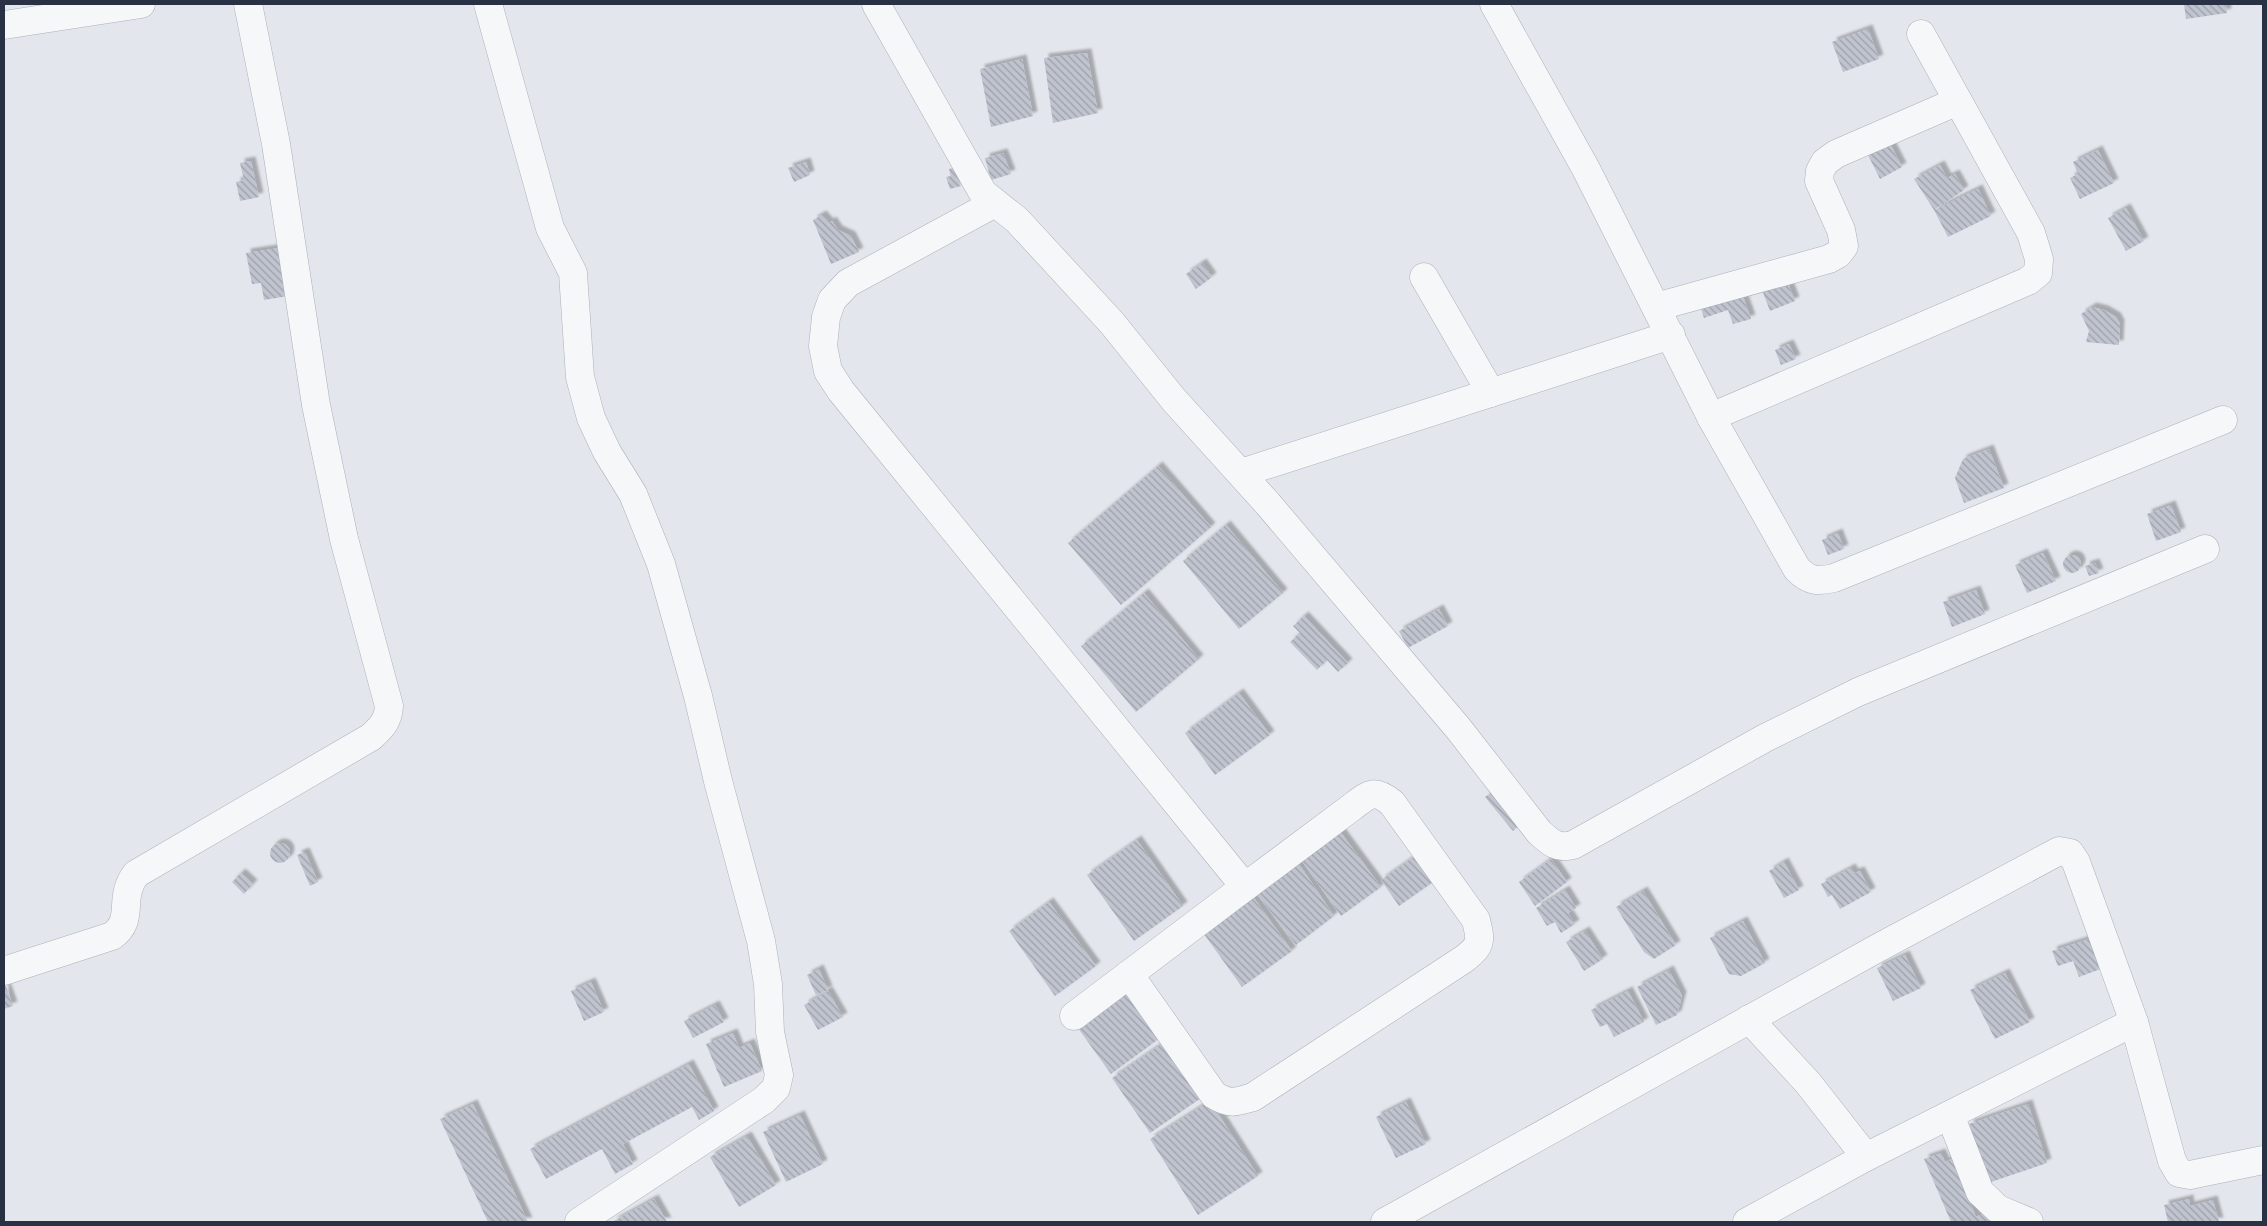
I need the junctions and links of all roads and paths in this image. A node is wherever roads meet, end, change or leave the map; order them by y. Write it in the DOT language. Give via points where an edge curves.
graph roads {
  1 [pos="141,4"];
  2 [pos="248,4"];
  3 [pos="488,4"];
  4 [pos="876,4"];
  5 [pos="1494,4"];
  6 [pos="4,25"];
  7 [pos="1920,34"];
  8 [pos="1958,101"];
  9 [pos="995,203"];
  10 [pos="1424,277"];
  11 [pos="1656,307"];
  12 [pos="1671,335"];
  13 [pos="1491,393"];
  14 [pos="1711,417"];
  15 [pos="2223,420"];
  16 [pos="1241,473"];
  17 [pos="2205,549"];
  18 [pos="1245,887"];
  19 [pos="4,971"];
  20 [pos="1129,974"];
  21 [pos="1074,1016"];
  22 [pos="1749,1020"];
  23 [pos="2134,1022"];
  24 [pos="1950,1115"];
  25 [pos="1866,1157"];
  26 [pos="2263,1160"];
  27 [pos="579,1222"];
  28 [pos="1385,1222"];
  29 [pos="1747,1222"];
  30 [pos="2029,1222"];
  1 -- 6 [label="street"];
  2 -- 19 [label="street" via="276,144 316,404 344,539 389,706 388,716 384,725 371,737 136,874 126,894 125,921 121,930 112,936"];
  3 -- 27 [label="street" via="550,228 573,273 580,377 591,418 633,494 661,564 698,696 762,941 770,1032 779,1075 776,1088 764,1100"];
  4 -- 9 [label="street" via="968,170 982,192"];
  5 -- 11 [label="street" via="1586,169"];
  7 -- 8 [label="street"];
  8 -- 11 [label="street" via="1836,154 1825,162 1819,181 1841,230 1844,246 1838,254"];
  8 -- 14 [label="street" via="2031,233 2039,259 2038,273 2028,281"];
  9 -- 16 [label="street" via="1017,220 1112,323 1174,400"];
  9 -- 18 [label="street" via="848,283 832,300 826,317 823,346 828,371"];
  10 -- 13 [label="street"];
  11 -- 12 [label="street"];
  12 -- 13 [label="street"];
  12 -- 14 [label="street"];
  13 -- 16 [label="street"];
  14 -- 15 [label="street" via="1797,569 1808,579 1820,582"];
  16 -- 17 [label="street" via="1458,728 1539,832 1553,845 1562,848 1574,845 1765,738 1858,692"];
  18 -- 20 [label="street"];
  18 -- 20 [label="street" via="1369,794 1382,794 1392,803 1476,920 1480,938 1477,949 1464,959 1252,1097 1236,1102 1224,1102 1214,1095"];
  20 -- 21 [label="street"];
  22 -- 23 [label="street" via="2059,851 2070,853 2076,862"];
  22 -- 25 [label="street" via="1808,1083"];
  22 -- 28 [label="street"];
  23 -- 24 [label="street"];
  23 -- 26 [label="street" via="2172,1161 2179,1173 2190,1175"];
  24 -- 25 [label="street"];
  24 -- 30 [label="street" via="1980,1192 1998,1209"];
  25 -- 29 [label="street"];
}
